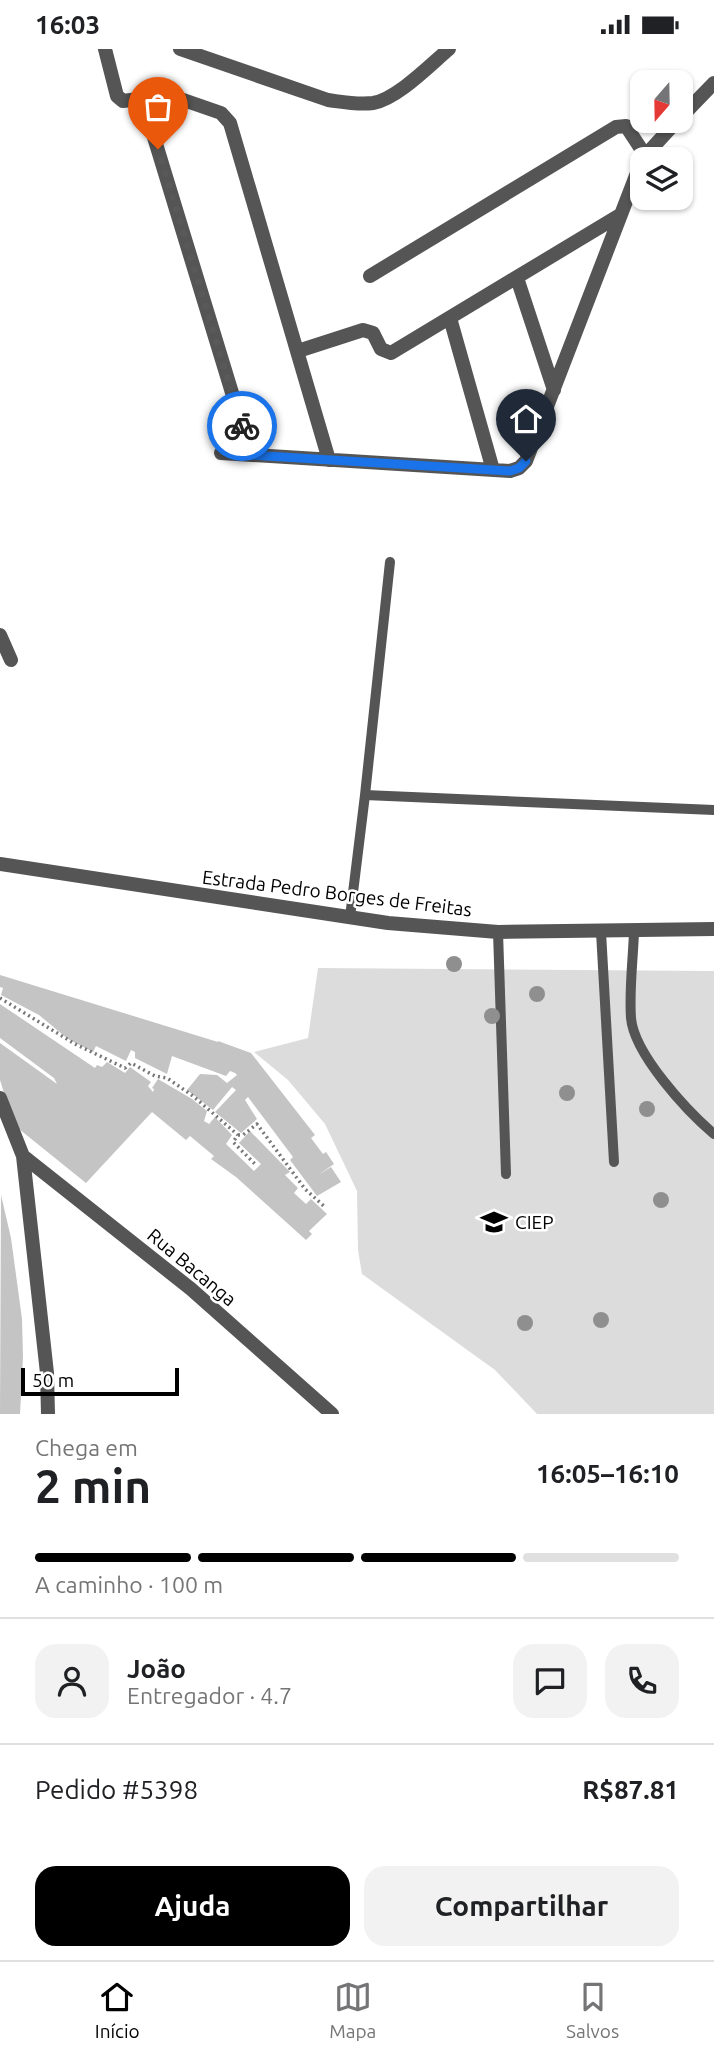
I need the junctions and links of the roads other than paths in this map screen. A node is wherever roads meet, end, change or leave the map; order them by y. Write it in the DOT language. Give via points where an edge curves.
graph roads {
  1 [pos="105,49"];
  2 [pos="180,49"];
  3 [pos="449,49"];
  4 [pos="714,83"];
  5 [pos="142,98"];
  6 [pos="693,105"];
  7 [pos="666,133"];
  8 [pos="637,147"];
  9 [pos="653,147"];
  10 [pos="630,190"];
  11 [pos="620,215"];
  12 [pos="370,277"];
  13 [pos="517,278"];
  14 [pos="450,319"];
  15 [pos="298,351"];
  16 [pos="554,390"];
  17 [pos="220,453"];
  18 [pos="251,455"];
  19 [pos="329,460"];
  20 [pos="494,470"];
  21 [pos="390,562"];
  22 [pos="0,635"];
  23 [pos="11,660"];
  24 [pos="365,795"];
  25 [pos="714,810"];
  26 [pos="0,864"];
  27 [pos="349,917"];
  28 [pos="714,929"];
  29 [pos="498,932"];
  30 [pos="601,932"];
  31 [pos="634,932"];
  32 [pos="0,1098"];
  33 [pos="714,1134"];
  34 [pos="23,1156"];
  35 [pos="614,1162"];
  36 [pos="506,1174"];
  37 [pos="48,1414"];
  38 [pos="332,1414"];
  1 -- 5 [label="street" via="117,96 123,101"];
  2 -- 3 [label="street" via="352,104 375,103 394,94"];
  4 -- 6 [label="street"];
  5 -- 15 [label="street" via="176,97 226,118"];
  5 -- 18 [label="street"];
  7 -- 9 [label="street"];
  8 -- 12 [label="street" via="626,125 621,125"];
  10 -- 11 [label="street"];
  11 -- 13 [label="street"];
  11 -- 16 [label="street"];
  13 -- 14 [label="street"];
  13 -- 16 [label="street"];
  14 -- 15 [label="street" via="391,353 381,349 373,333 363,330"];
  14 -- 20 [label="street"];
  15 -- 19 [label="street"];
  16 -- 20 [label="street" via="526,461 510,471"];
  17 -- 18 [label="street"];
  18 -- 19 [label="street"];
  19 -- 20 [label="street"];
  21 -- 24 [label="lane"];
  22 -- 23 [label="street"];
  24 -- 25 [label="lane"];
  24 -- 27 [label="lane"];
  26 -- 27 [label="street, Estrada Pedro Borges de Freitas"];
  27 -- 29 [label="street, Estrada Pedro Borges de Freitas"];
  28 -- 31 [label="street, Estrada Pedro Borges de Freitas"];
  29 -- 30 [label="street, Estrada Pedro Borges de Freitas"];
  29 -- 36 [label="lane"];
  30 -- 31 [label="street, Estrada Pedro Borges de Freitas"];
  30 -- 35 [label="lane"];
  31 -- 33 [label="lane" via="631,1018 635,1037 645,1056"];
  32 -- 34 [label="street"];
  34 -- 37 [label="street"];
  34 -- 38 [label="street, Rua Bacanga" via="191,1289"];
}
